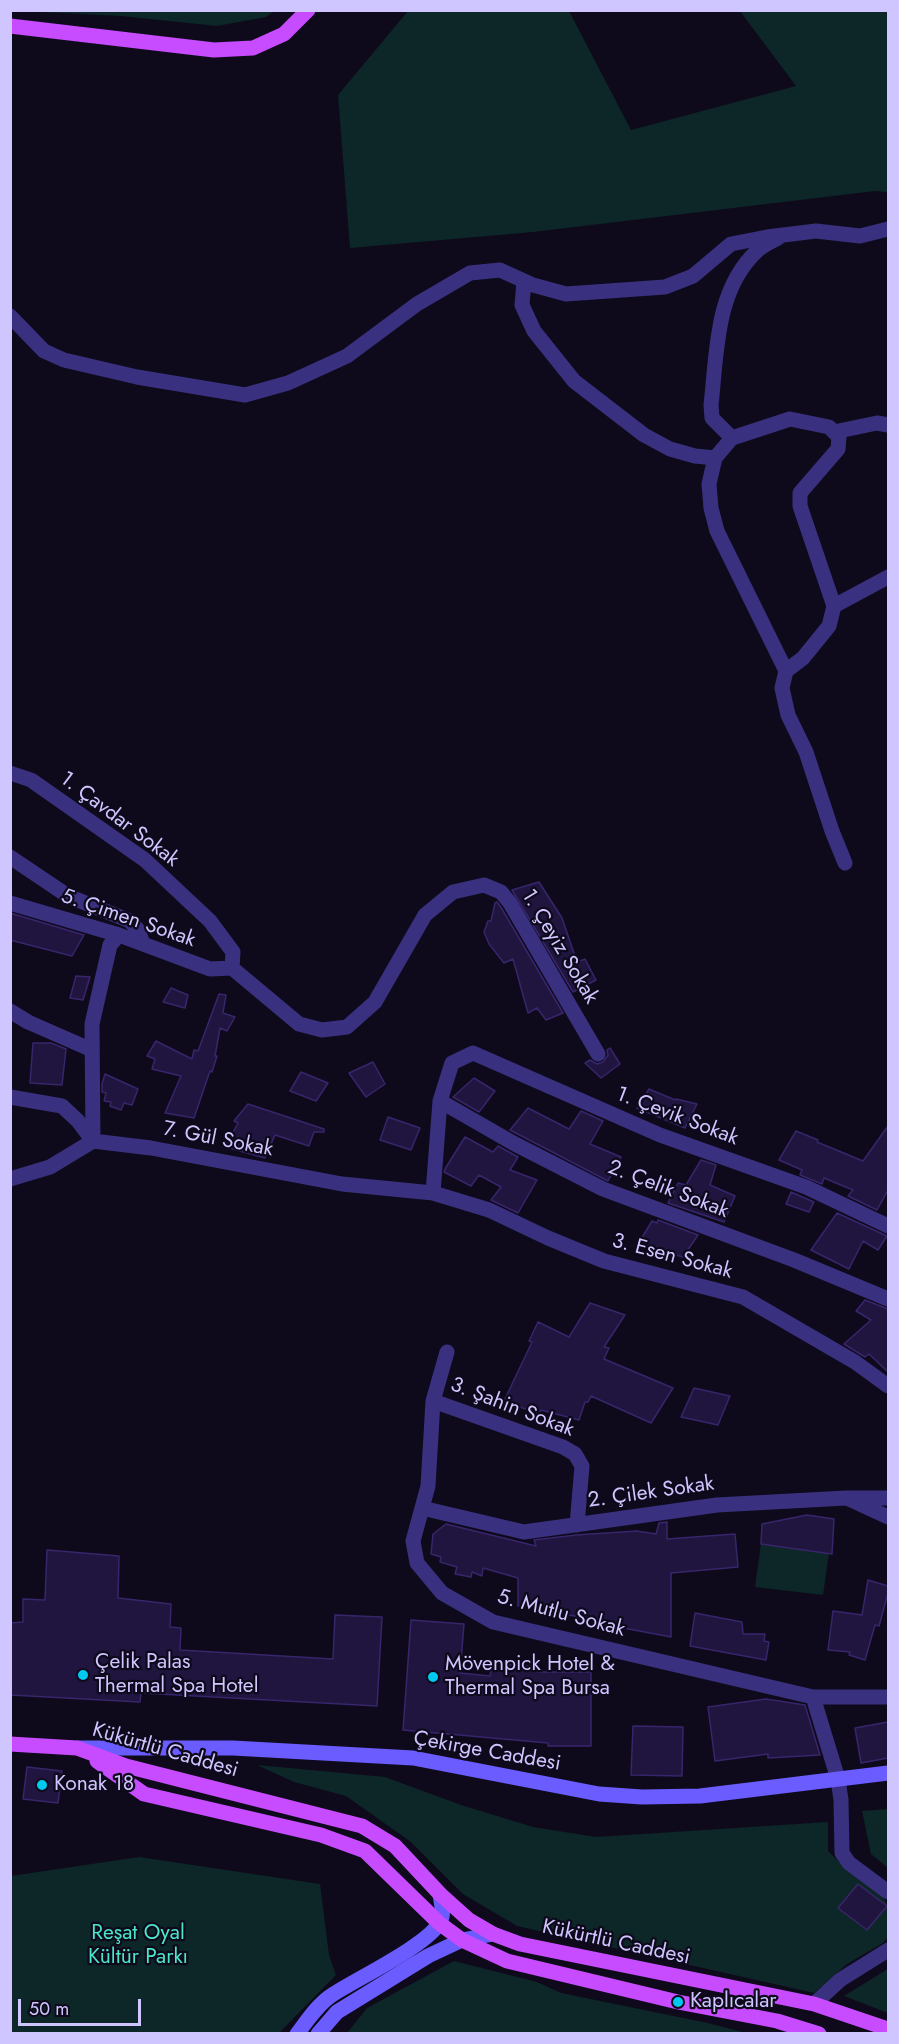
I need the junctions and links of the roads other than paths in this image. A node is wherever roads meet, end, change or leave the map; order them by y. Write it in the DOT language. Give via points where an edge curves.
graph roads {
  1 [pos="308,10"];
  2 [pos="10,26"];
  3 [pos="888,230"];
  4 [pos="782,235"];
  5 [pos="524,281"];
  6 [pos="10,316"];
  7 [pos="888,425"];
  8 [pos="834,432"];
  9 [pos="732,438"];
  10 [pos="715,458"];
  11 [pos="888,576"];
  12 [pos="834,606"];
  13 [pos="786,672"];
  14 [pos="10,773"];
  15 [pos="10,857"];
  16 [pos="845,863"];
  17 [pos="10,903"];
  18 [pos="119,935"];
  19 [pos="143,944"];
  20 [pos="232,968"];
  21 [pos="10,1011"];
  22 [pos="92,1050"];
  23 [pos="598,1054"];
  24 [pos="10,1097"];
  25 [pos="440,1101"];
  26 [pos="93,1141"];
  27 [pos="10,1179"];
  28 [pos="433,1193"];
  29 [pos="888,1226"];
  30 [pos="888,1299"];
  31 [pos="447,1352"];
  32 [pos="888,1386"];
  33 [pos="434,1401"];
  34 [pos="846,1498"];
  35 [pos="888,1498"];
  36 [pos="422,1508"];
  37 [pos="888,1517"];
  38 [pos="577,1525"];
  39 [pos="813,1697"];
  40 [pos="888,1697"];
  41 [pos="10,1744"];
  42 [pos="77,1748"];
  43 [pos="10,1752"];
  44 [pos="888,1773"];
  45 [pos="838,1779"];
  46 [pos="888,1892"];
  47 [pos="440,1894"];
  48 [pos="439,1923"];
  49 [pos="494,1934"];
  50 [pos="462,1940"];
  51 [pos="888,1950"];
  52 [pos="814,2004"];
  53 [pos="888,2029"];
  54 [pos="297,2034"];
  55 [pos="318,2034"];
  56 [pos="819,2034"];
  1 -- 2 [label="main road" via="284,34 253,48 214,50"];
  3 -- 4 [label="street" via="860,236 816,231"];
  4 -- 5 [label="street" via="731,244 693,276 665,288 566,294"];
  4 -- 9 [label="street" via="759,250 738,274 720,319 712,418"];
  5 -- 6 [label="street" via="500,270 470,273 417,304 347,356 288,383 245,396 63,360 44,351"];
  5 -- 10 [label="street" via="522,305 534,331 574,381 644,435 670,449"];
  7 -- 8 [label="street" via="877,423"];
  8 -- 9 [label="street" via="829,427 790,419"];
  8 -- 12 [label="street" via="839,437 838,449 800,493 800,506"];
  9 -- 10 [label="street"];
  10 -- 13 [label="street" via="709,484 717,531"];
  11 -- 12 [label="street"];
  12 -- 13 [label="street" via="824,633"];
  13 -- 16 [label="street" via="782,688 788,715 806,752"];
  14 -- 20 [label="street, 1. Çavdar Sokak" via="31,780 145,860 210,921 233,952"];
  15 -- 19 [label="street" via="68,896 130,921"];
  17 -- 18 [label="street, 5. Çimen Sokak"];
  18 -- 19 [label="street, 5. Çimen Sokak"];
  18 -- 22 [label="street" via="110,945 101,981 92,1024"];
  19 -- 20 [label="street, 5. Çimen Sokak" via="210,969"];
  20 -- 23 [label="street, 1. Çeyiz Sokak" via="298,1024 322,1030 347,1027 375,1002 425,915 453,892 484,885 501,891 510,903"];
  21 -- 22 [label="street"];
  22 -- 26 [label="street"];
  24 -- 26 [label="street" via="62,1106"];
  25 -- 28 [label="street"];
  25 -- 29 [label="street, 1. Çevik Sokak" via="452,1063 472,1053 660,1135 806,1186"];
  25 -- 30 [label="street, 2. Çelik Sokak" via="603,1189"];
  26 -- 27 [label="street" via="50,1167"];
  26 -- 28 [label="street, 7. Gül Sokak" via="342,1184"];
  28 -- 32 [label="street, 3. Esen Sokak" via="489,1210 604,1261 743,1297 855,1362"];
  31 -- 33 [label="street, 5. Mutlu Sokak"];
  33 -- 36 [label="street, 5. Mutlu Sokak" via="428,1486"];
  33 -- 38 [label="street, 3. Şahin Sokak" via="575,1454 582,1466"];
  34 -- 35 [label="street, 2. Çilek Sokak"];
  34 -- 37 [label="street"];
  34 -- 38 [label="street, 2. Çilek Sokak" via="717,1505"];
  36 -- 38 [label="street, 2. Çilek Sokak" via="524,1532"];
  36 -- 39 [label="street, 5. Mutlu Sokak" via="413,1541 417,1563 442,1593 493,1622"];
  39 -- 40 [label="street, 5. Mutlu Sokak"];
  39 -- 45 [label="street"];
  41 -- 42 [label="main road, Çekirge Caddesi"];
  42 -- 43 [label="main road, Çekirge Caddesi"];
  42 -- 45 [label="main road, Çekirge Caddesi" via="233,1748 413,1758 599,1794 631,1796 700,1796"];
  42 -- 47 [label="main road, Kükürtlü Caddesi" via="126,1766 362,1826 395,1846"];
  42 -- 48 [label="main road, Kükürtlü Caddesi" via="144,1794 321,1835 365,1851"];
  44 -- 45 [label="main road, Çekirge Caddesi"];
  45 -- 46 [label="street" via="843,1852 849,1863"];
  47 -- 48 [label="main road" via="443,1912"];
  47 -- 49 [label="main road, Kükürtlü Caddesi" via="469,1920"];
  48 -- 50 [label="main road, Kükürtlü Caddesi"];
  48 -- 54 [label="main road" via="414,1946 329,1997"];
  49 -- 50 [label="main road"];
  49 -- 52 [label="main road, Kükürtlü Caddesi" via="520,1944"];
  50 -- 55 [label="main road" via="428,1956 337,2012"];
  50 -- 56 [label="main road, Kükürtlü Caddesi" via="507,1961 777,2021"];
  51 -- 52 [label="street" via="840,1980"];
  52 -- 53 [label="main road, Kükürtlü Caddesi"];
}
